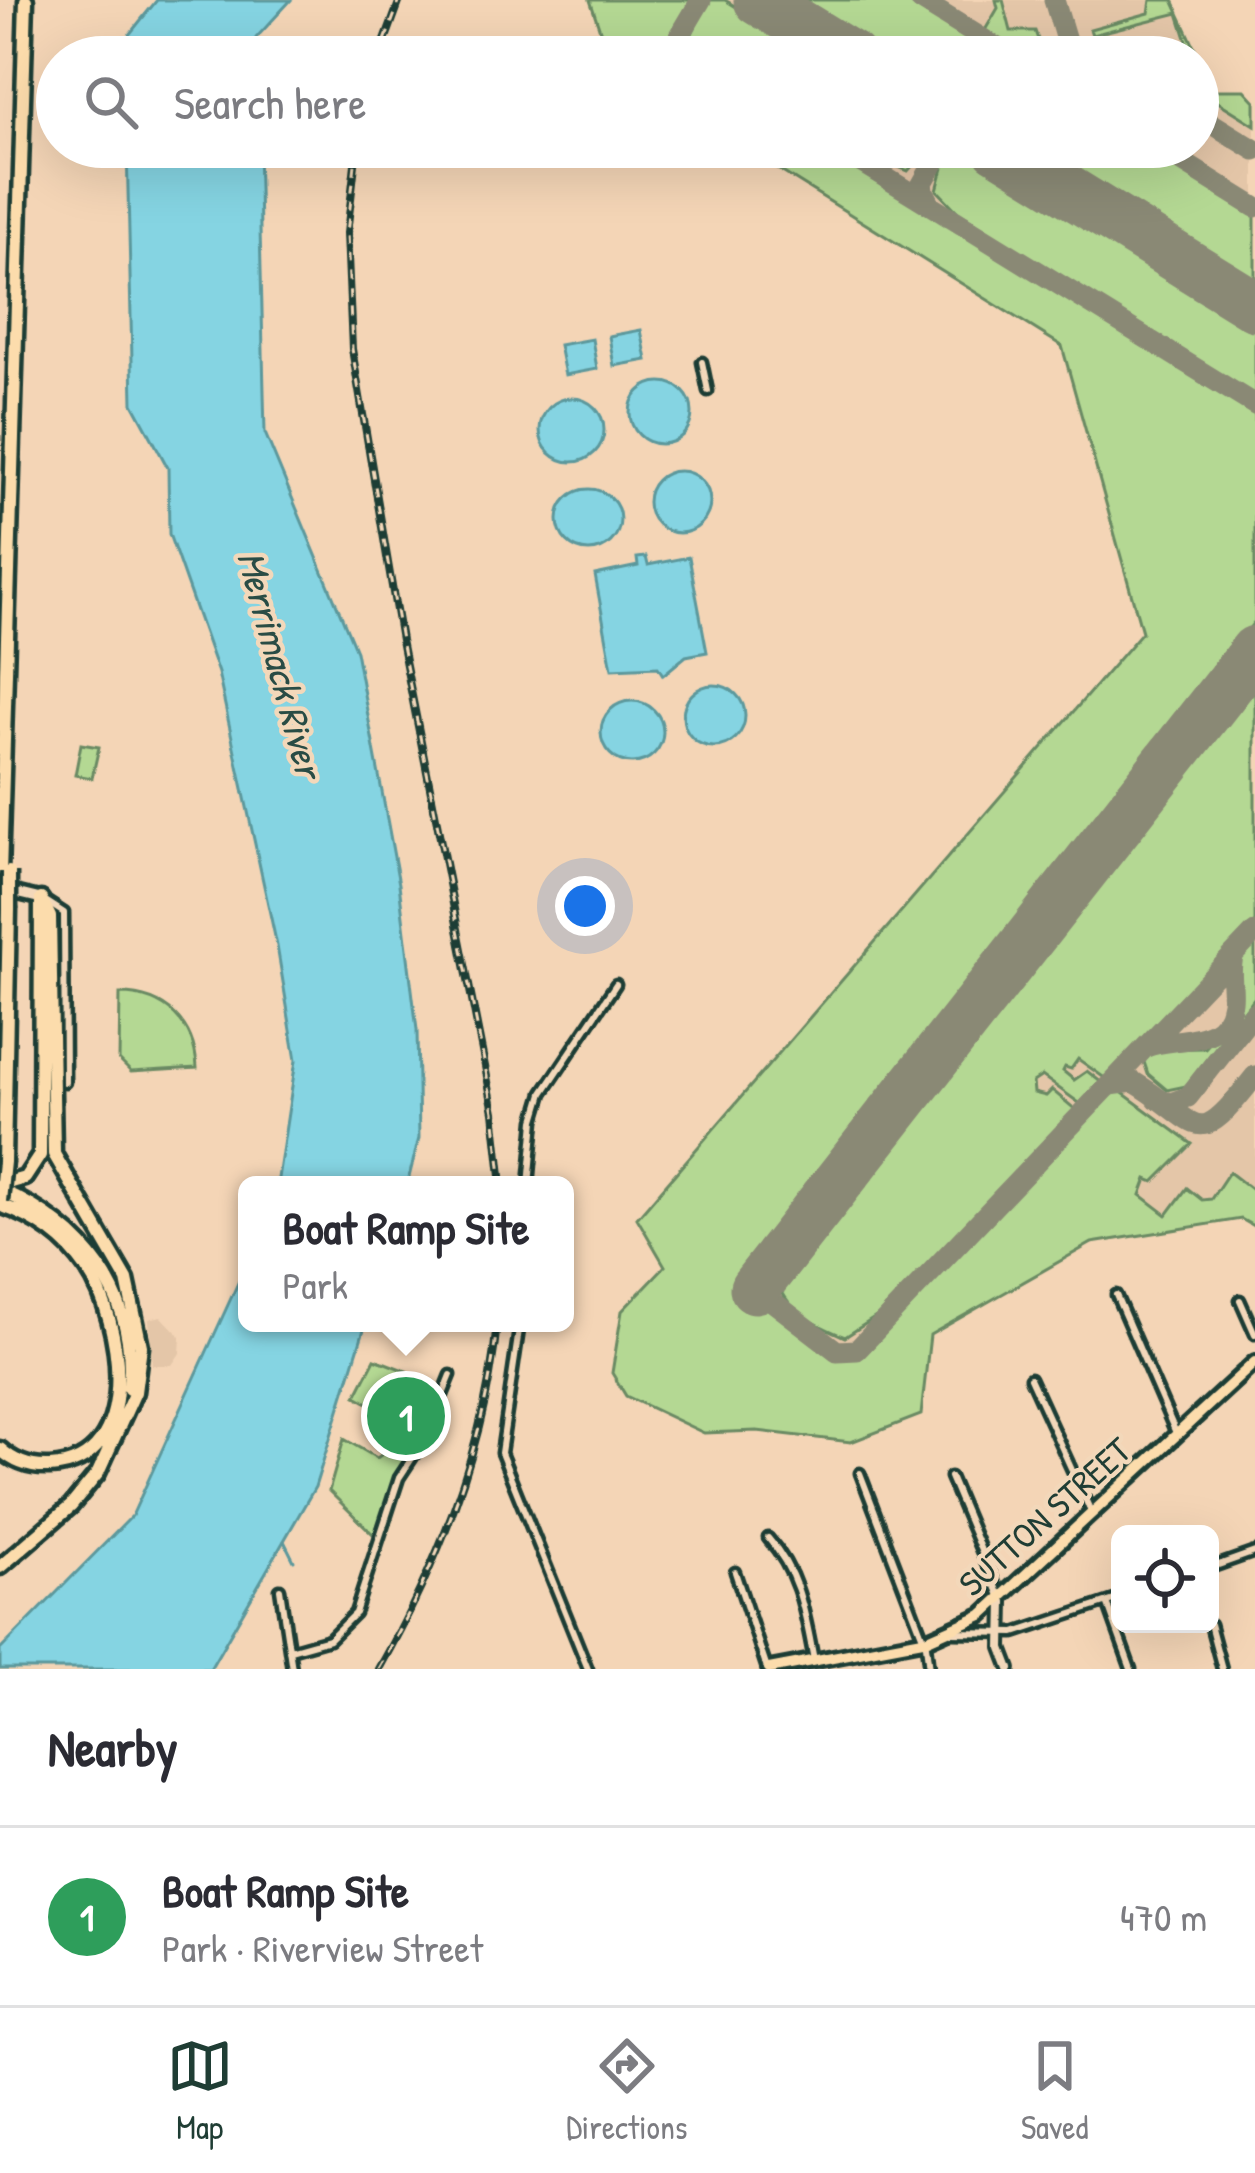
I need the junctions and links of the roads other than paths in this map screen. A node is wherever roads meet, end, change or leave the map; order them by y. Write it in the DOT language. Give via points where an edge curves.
graph roads {
  1 [pos="26,0"];
  2 [pos="702,362"];
  3 [pos="708,391"];
  4 [pos="3,872"];
  5 [pos="0,889"];
  6 [pos="40,899"];
  7 [pos="616,984"];
  8 [pos="65,1082"];
  9 [pos="530,1176"];
  10 [pos="0,1188"];
  11 [pos="0,1203"];
  12 [pos="1116,1295"];
  13 [pos="1240,1300"];
  14 [pos="519,1332"];
  15 [pos="1255,1334"];
  16 [pos="1255,1362"];
  17 [pos="451,1375"];
  18 [pos="1030,1378"];
  19 [pos="128,1408"];
  20 [pos="1178,1436"];
  21 [pos="0,1449"];
  22 [pos="860,1473"];
  23 [pos="950,1477"];
  24 [pos="1094,1516"];
  25 [pos="768,1538"];
  26 [pos="1255,1552"];
  27 [pos="1219,1565"];
  28 [pos="0,1567"];
  29 [pos="735,1572"];
  30 [pos="280,1589"];
  31 [pos="1003,1602"];
  32 [pos="1111,1602"];
  33 [pos="1107,1604"];
  34 [pos="948,1632"];
  35 [pos="1212,1633"];
  36 [pos="1001,1635"];
  37 [pos="924,1640"];
  38 [pos="290,1650"];
  39 [pos="814,1660"];
  40 [pos="292,1669"];
  41 [pos="589,1669"];
  42 [pos="768,1669"];
  43 [pos="929,1669"];
  44 [pos="1010,1669"];
  45 [pos="1131,1669"];
  46 [pos="1222,1669"];
  1 -- 4 [label="highway"];
  2 -- 3 [label="street"];
  4 -- 11 [label="highway, bridge" via="9,909"];
  5 -- 6 [label="main road"];
  6 -- 8 [label="street" via="64,913"];
  6 -- 10 [label="highway" via="40,1155 25,1178"];
  6 -- 19 [label="highway" via="50,917 54,1154 138,1313 139,1375"];
  7 -- 9 [label="street" via="543,1093"];
  10 -- 19 [label="highway" via="75,1235 107,1277 128,1338"];
  11 -- 21 [label="highway" via="44,1226 87,1268 111,1316 118,1362 108,1424 77,1460 33,1466"];
  12 -- 20 [label="street"];
  13 -- 15 [label="street"];
  14 -- 41 [label="street" via="501,1453"];
  16 -- 20 [label="highway, SUTTON STREET"];
  17 -- 38 [label="street" via="399,1478 356,1613 328,1639"];
  18 -- 24 [label="street"];
  19 -- 28 [label="highway" via="90,1486"];
  20 -- 24 [label="highway, SUTTON STREET"];
  22 -- 37 [label="street"];
  23 -- 31 [label="street"];
  24 -- 31 [label="highway, SUTTON STREET"];
  25 -- 39 [label="street" via="799,1586"];
  26 -- 27 [label="street"];
  29 -- 42 [label="street"];
  30 -- 38 [label="street"];
  31 -- 34 [label="highway, SUTTON STREET"];
  31 -- 36 [label="street"];
  32 -- 33 [label="street"];
  33 -- 36 [label="street"];
  33 -- 45 [label="street"];
  34 -- 36 [label="street"];
  34 -- 37 [label="highway, SUTTON STREET"];
  35 -- 46 [label="street"];
  36 -- 44 [label="street"];
  37 -- 39 [label="highway, SUTTON STREET"];
  37 -- 43 [label="street"];
  38 -- 40 [label="street"];
  39 -- 42 [label="highway, SUTTON STREET"];
}
